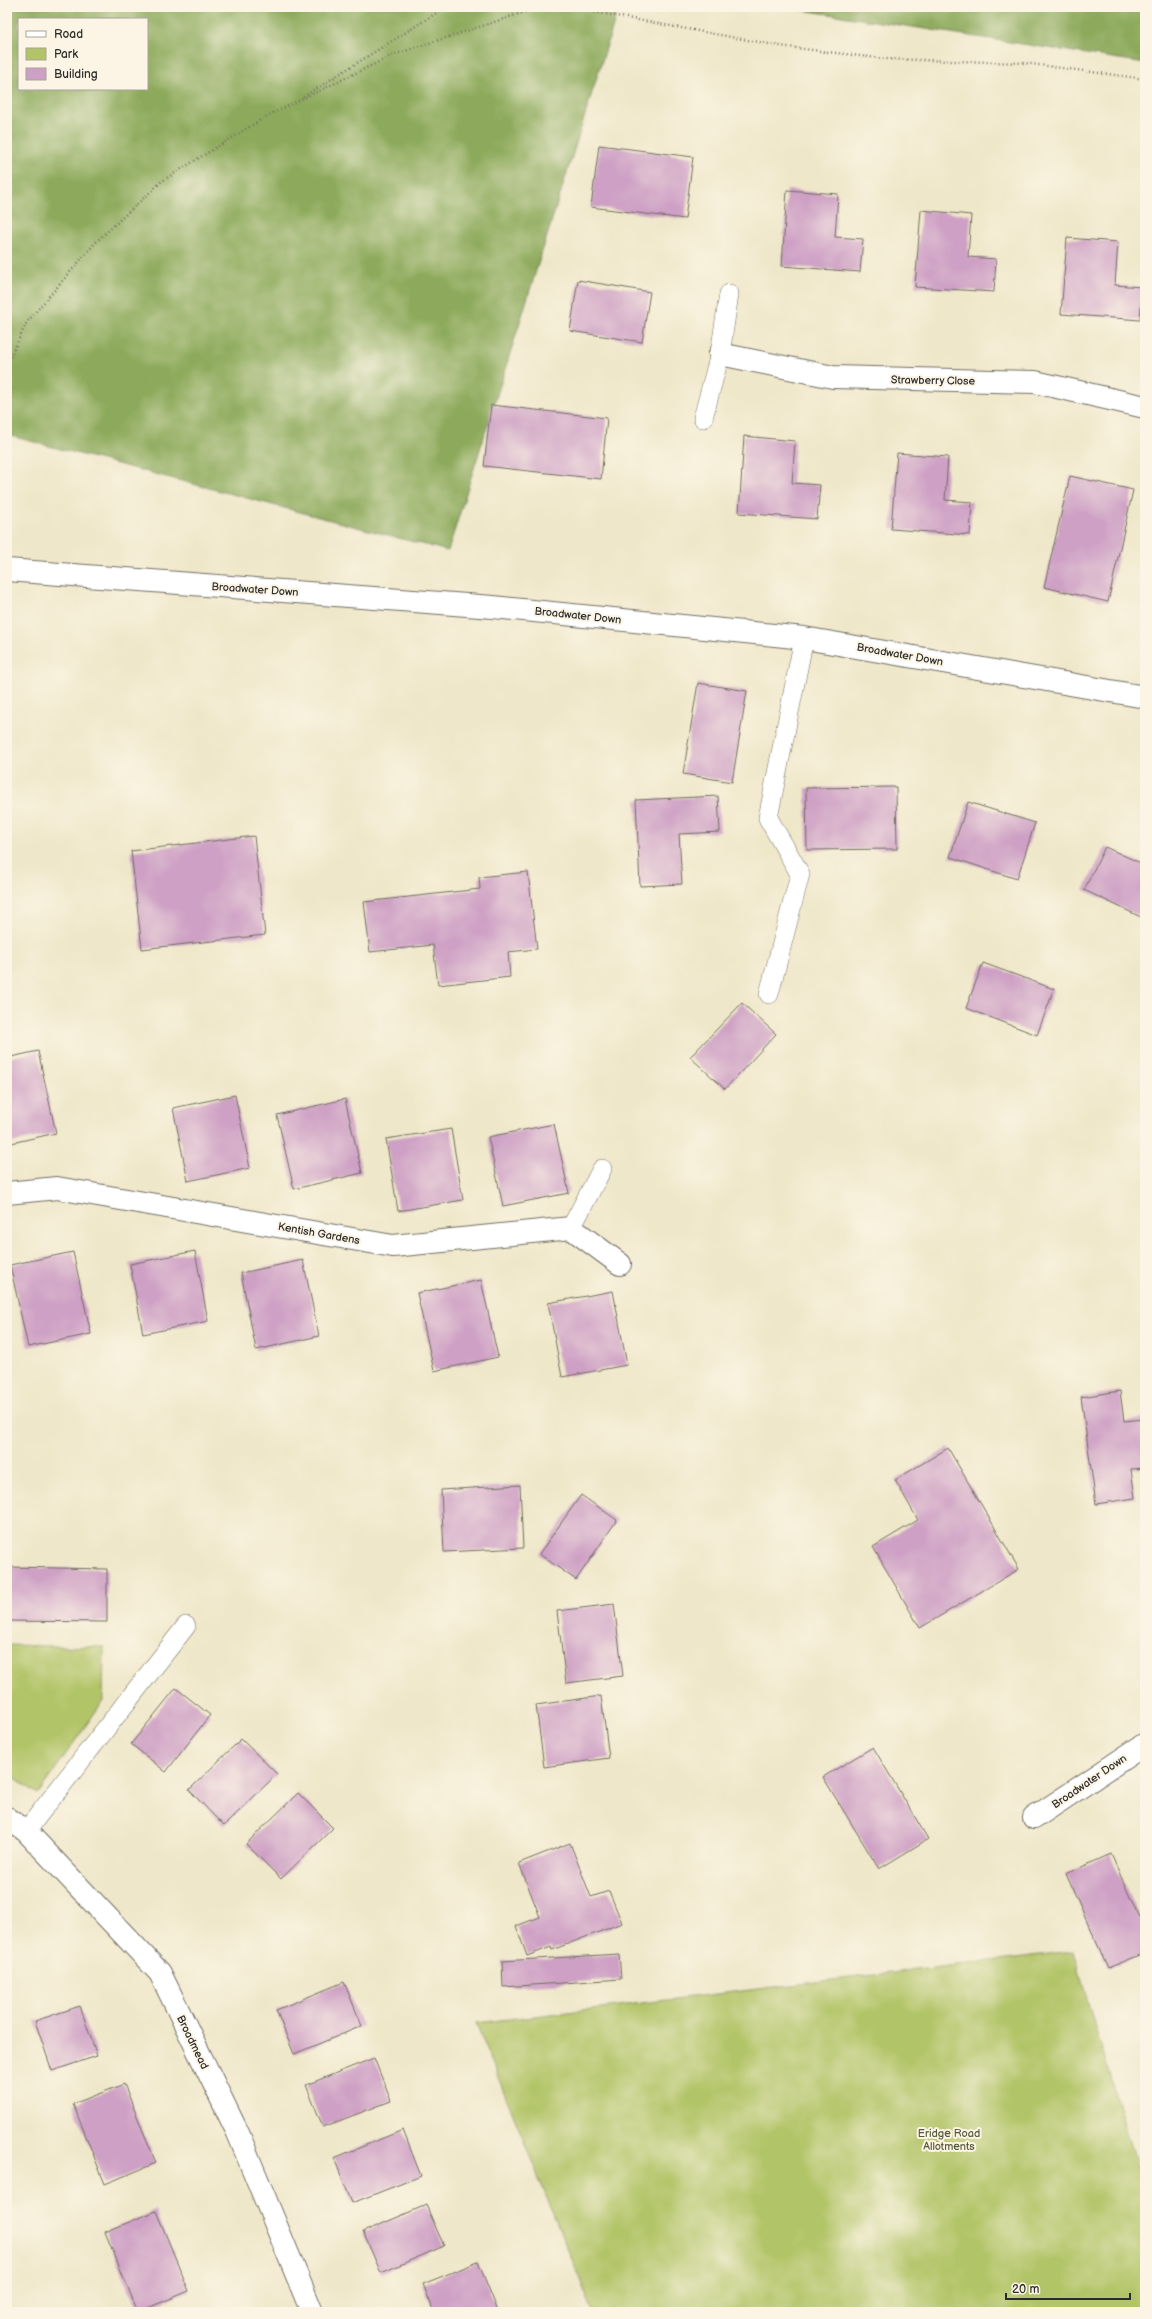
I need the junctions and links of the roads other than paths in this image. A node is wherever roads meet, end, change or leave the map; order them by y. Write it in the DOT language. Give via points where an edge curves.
graph roads {
  1 [pos="729,294"];
  2 [pos="720,354"];
  3 [pos="1145,407"];
  4 [pos="703,418"];
  5 [pos="7,570"];
  6 [pos="804,638"];
  7 [pos="1145,697"];
  8 [pos="769,994"];
  9 [pos="602,1168"];
  10 [pos="7,1193"];
  11 [pos="571,1228"];
  12 [pos="620,1264"];
  13 [pos="186,1626"];
  14 [pos="1145,1744"];
  15 [pos="7,1818"];
  16 [pos="1034,1818"];
  17 [pos="26,1832"];
  18 [pos="312,2312"];
  1 -- 2 [label="lane"];
  2 -- 3 [label="street, Strawberry Close" via="833,377 1036,382"];
  2 -- 4 [label="lane"];
  5 -- 6 [label="street, Broadwater Down" via="493,607"];
  6 -- 7 [label="street, Broadwater Down"];
  6 -- 8 [label="lane" via="768,818 800,874"];
  9 -- 11 [label="lane"];
  10 -- 11 [label="street, Kentish Gardens" via="57,1188 394,1246"];
  11 -- 12 [label="street"];
  13 -- 17 [label="lane"];
  14 -- 16 [label="street, Broadwater Down"];
  15 -- 17 [label="street, Broadmead"];
  17 -- 18 [label="street, Broadmead" via="160,1973 238,2133"];
}
